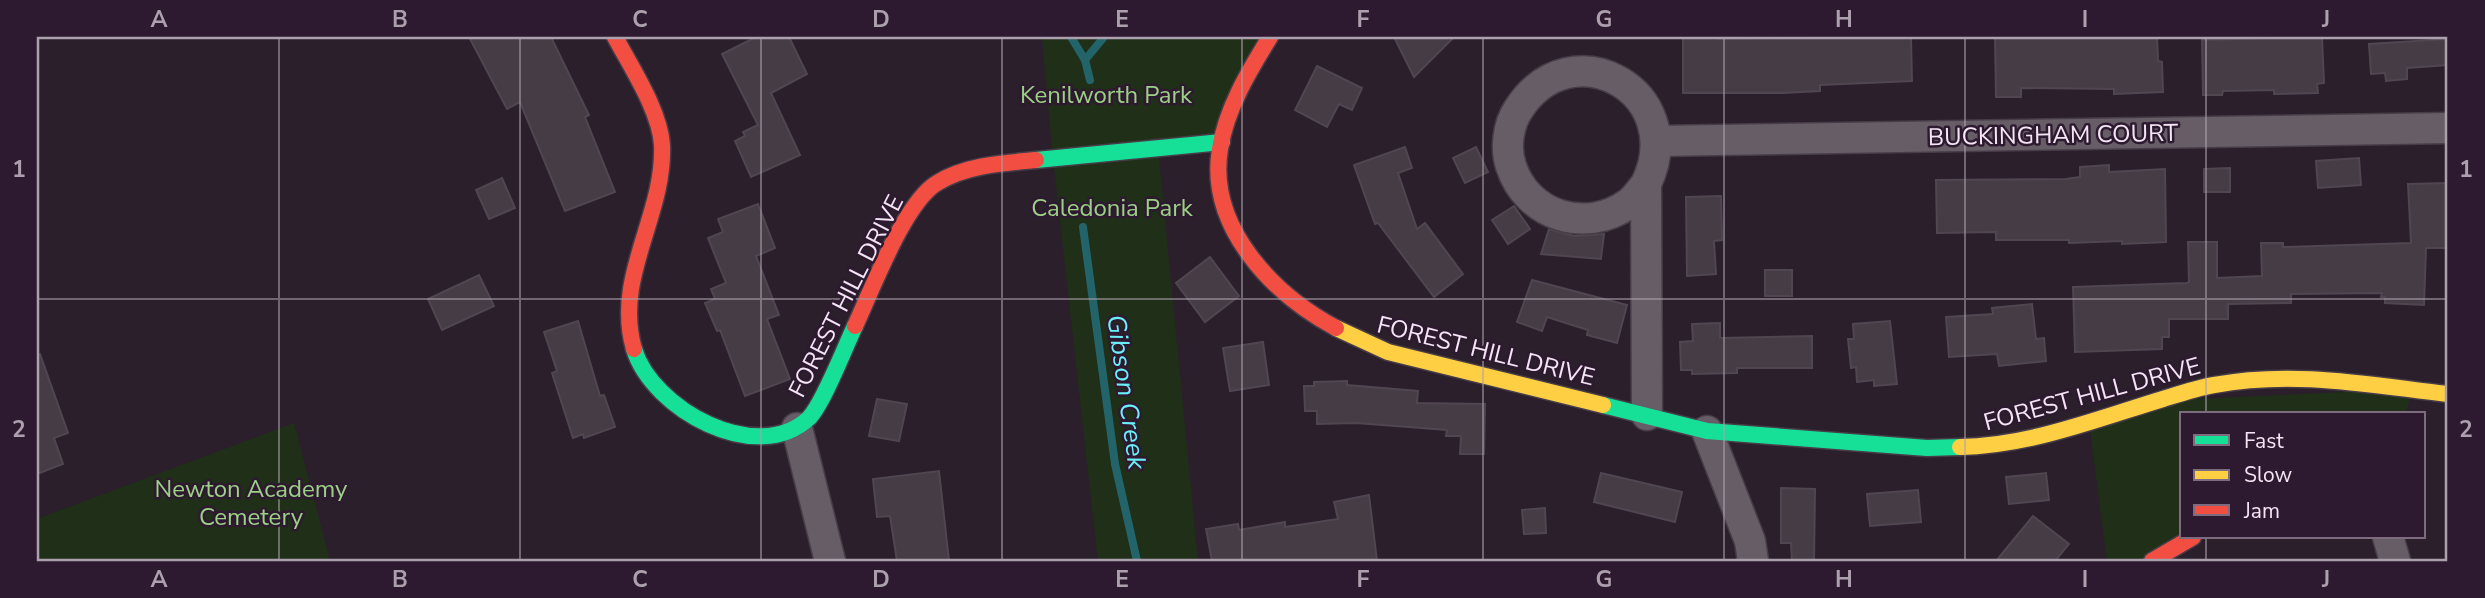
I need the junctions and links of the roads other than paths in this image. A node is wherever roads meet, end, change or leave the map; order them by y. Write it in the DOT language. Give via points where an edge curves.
graph roads {
  1 [pos="615,37"];
  2 [pos="1270,37"];
  3 [pos="2448,128"];
  4 [pos="1657,141"];
  5 [pos="1222,142"];
  6 [pos="1646,184"];
  7 [pos="2448,394"];
  8 [pos="1647,415"];
  9 [pos="797,428"];
  10 [pos="1707,432"];
  11 [pos="2191,538"];
  12 [pos="2388,538"];
  13 [pos="830,561"];
  14 [pos="1753,561"];
  15 [pos="2152,561"];
  16 [pos="2395,561"];
  1 -- 9 [label="street, FOREST HILL DRIVE" via="662,142 657,194 629,291 628,324 635,356 664,394 714,425 747,438"];
  2 -- 5 [label="street" via="1237,98"];
  3 -- 4 [label="street, BUCKINGHAM COURT"];
  4 -- 6 [label="street" via="1653,171"];
  4 -- 6 [label="street" via="1651,117 1638,96 1619,80 1596,72 1571,72 1547,80 1527,95 1514,116 1508,140 1510,164 1520,187 1537,205 1559,216 1584,220 1608,215 1630,203"];
  5 -- 8 [label="street, FOREST HILL DRIVE" via="1219,186 1233,228 1266,273 1325,323 1388,352"];
  5 -- 9 [label="street, FOREST HILL DRIVE" via="1002,163 936,183 910,212 827,389 815,411"];
  6 -- 8 [label="street"];
  7 -- 10 [label="street, FOREST HILL DRIVE" via="2411,396 2295,377 2259,378 2211,385 2033,438 1979,447 1927,449"];
  8 -- 10 [label="street, FOREST HILL DRIVE"];
  9 -- 13 [label="street"];
  10 -- 14 [label="street" via="1750,541"];
  11 -- 15 [label="street"];
  12 -- 16 [label="street"];
}
